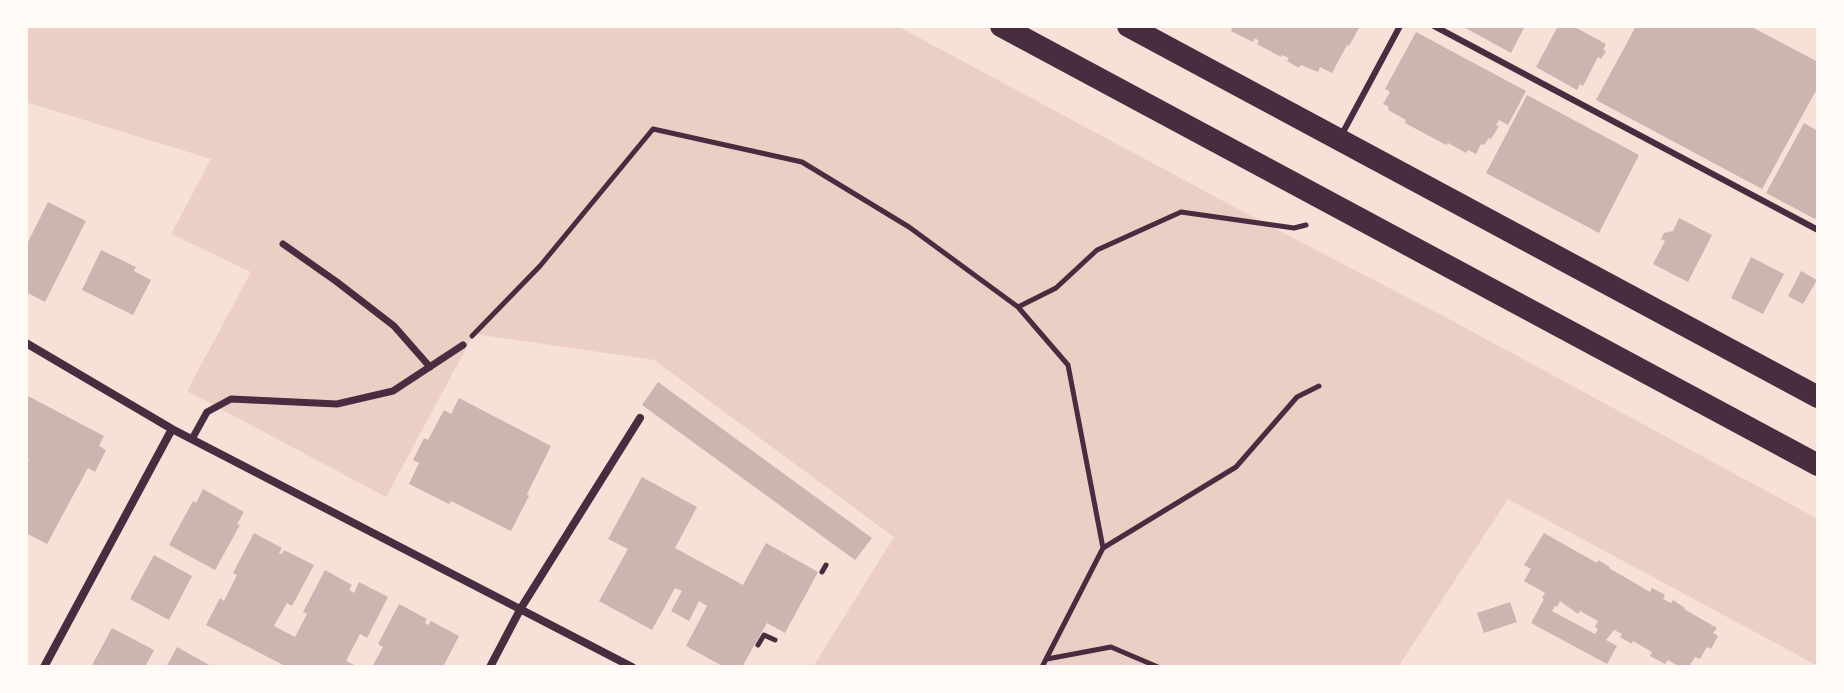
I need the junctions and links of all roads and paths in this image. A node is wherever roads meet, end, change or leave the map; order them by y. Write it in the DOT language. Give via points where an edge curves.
graph roads {
  1 [pos="1001,26"];
  2 [pos="1128,26"];
  3 [pos="1400,26"];
  4 [pos="1434,26"];
  5 [pos="1339,139"];
  6 [pos="1306,225"];
  7 [pos="1818,230"];
  8 [pos="283,244"];
  9 [pos="1018,307"];
  10 [pos="26,343"];
  11 [pos="463,345"];
  12 [pos="430,367"];
  13 [pos="1319,386"];
  14 [pos="1818,397"];
  15 [pos="640,418"];
  16 [pos="172,429"];
  17 [pos="192,439"];
  18 [pos="1818,465"];
  19 [pos="1103,548"];
  20 [pos="826,565"];
  21 [pos="822,572"];
  22 [pos="521,608"];
  23 [pos="775,640"];
  24 [pos="758,645"];
  25 [pos="1046,660"];
  26 [pos="44,667"];
  27 [pos="490,667"];
  28 [pos="632,667"];
  29 [pos="1042,667"];
  30 [pos="1158,667"];
  1 -- 18 [label="highway"];
  2 -- 5 [label="highway"];
  3 -- 5 [label="lane"];
  4 -- 7 [label="lane"];
  5 -- 14 [label="highway"];
  6 -- 9 [label="path" via="1294,228 1181,212 1097,250 1056,288"];
  8 -- 12 [label="street" via="394,326"];
  9 -- 11 [label="path" via="909,227 802,162 653,129 540,266"];
  9 -- 19 [label="path" via="1068,365"];
  10 -- 16 [label="street"];
  11 -- 12 [label="street"];
  12 -- 17 [label="street" via="393,391 337,404 231,399 207,412"];
  13 -- 19 [label="path" via="1297,397 1236,467"];
  15 -- 22 [label="street"];
  16 -- 17 [label="street"];
  16 -- 26 [label="street"];
  17 -- 22 [label="street"];
  19 -- 25 [label="path"];
  20 -- 21 [label="path"];
  22 -- 27 [label="street"];
  22 -- 28 [label="street"];
  23 -- 24 [label="path" via="764,635"];
  25 -- 29 [label="path"];
  25 -- 30 [label="path" via="1111,647"];
}
